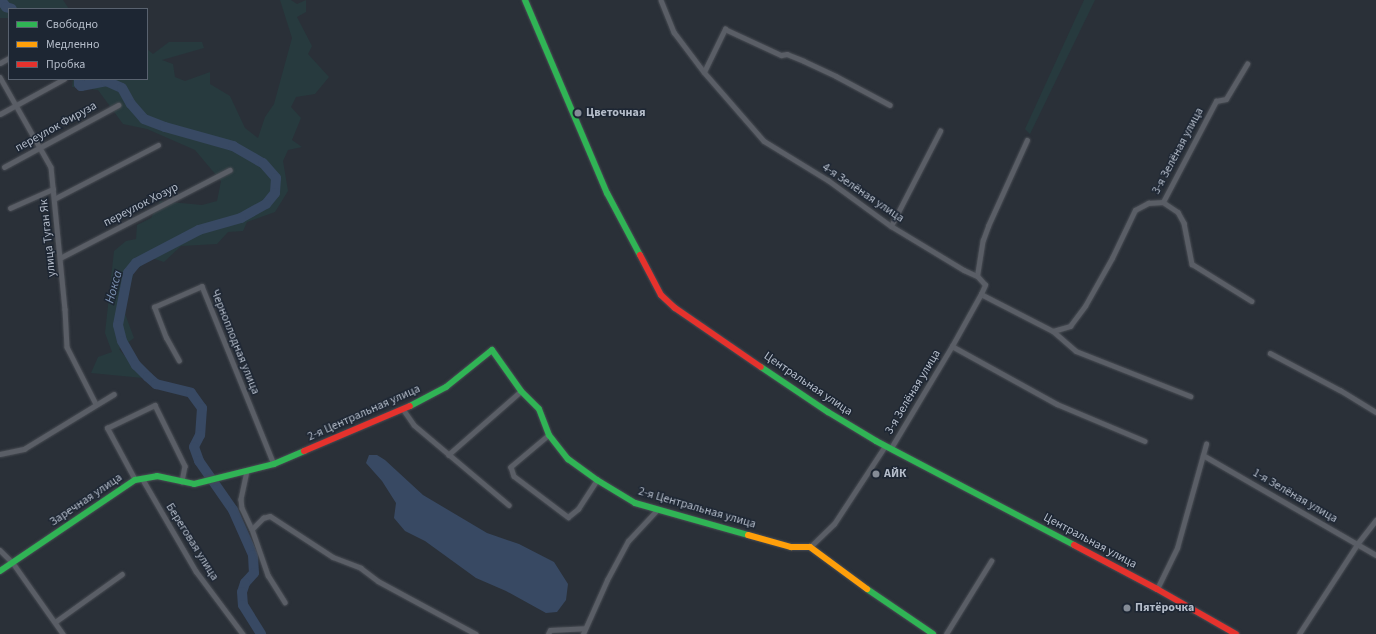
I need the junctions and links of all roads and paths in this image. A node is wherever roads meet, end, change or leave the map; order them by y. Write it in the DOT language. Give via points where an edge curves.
graph roads {
  1 [pos="525,0"];
  2 [pos="661,0"];
  3 [pos="1247,64"];
  4 [pos="704,72"];
  5 [pos="0,77"];
  6 [pos="62,80"];
  7 [pos="118,105"];
  8 [pos="890,105"];
  9 [pos="16,106"];
  10 [pos="0,114"];
  11 [pos="940,131"];
  12 [pos="1027,140"];
  13 [pos="158,145"];
  14 [pos="40,147"];
  15 [pos="4,167"];
  16 [pos="230,170"];
  17 [pos="53,189"];
  18 [pos="54,199"];
  19 [pos="1163,202"];
  20 [pos="10,208"];
  21 [pos="891,226"];
  22 [pos="60,258"];
  23 [pos="977,276"];
  24 [pos="981,294"];
  25 [pos="1252,302"];
  26 [pos="1053,331"];
  27 [pos="952,346"];
  28 [pos="1270,353"];
  29 [pos="179,361"];
  30 [pos="521,391"];
  31 [pos="114,394"];
  32 [pos="1190,396"];
  33 [pos="96,404"];
  34 [pos="403,409"];
  35 [pos="1376,412"];
  36 [pos="549,435"];
  37 [pos="1145,441"];
  38 [pos="1206,444"];
  39 [pos="888,447"];
  40 [pos="0,454"];
  41 [pos="1203,454"];
  42 [pos="448,455"];
  43 [pos="274,464"];
  44 [pos="247,471"];
  45 [pos="142,478"];
  46 [pos="135,480"];
  47 [pos="597,480"];
  48 [pos="182,482"];
  49 [pos="194,484"];
  50 [pos="509,505"];
  51 [pos="657,510"];
  52 [pos="1376,520"];
  53 [pos="252,529"];
  54 [pos="1358,543"];
  55 [pos="810,547"];
  56 [pos="0,550"];
  57 [pos="1376,555"];
  58 [pos="991,560"];
  59 [pos="13,563"];
  60 [pos="0,571"];
  61 [pos="122,574"];
  62 [pos="1157,590"];
  63 [pos="285,602"];
  64 [pos="55,622"];
  65 [pos="585,628"];
  66 [pos="63,634"];
  67 [pos="243,634"];
  68 [pos="476,634"];
  69 [pos="548,634"];
  70 [pos="583,634"];
  71 [pos="933,634"];
  72 [pos="946,634"];
  73 [pos="1236,634"];
  74 [pos="1299,634"];
  1 -- 39 [label="street, Центральная улица" via="607,193 662,294 688,317 828,412"];
  2 -- 4 [label="street, 4-я Зелёная улица" via="674,32"];
  3 -- 19 [label="street, 3-я Зелёная улица" via="1226,99 1216,101"];
  4 -- 8 [label="street" via="725,29 781,55 787,54 804,61"];
  4 -- 21 [label="street, 4-я Зелёная улица" via="764,141 828,180"];
  5 -- 9 [label="street, улица Туган Як"];
  6 -- 9 [label="street"];
  7 -- 14 [label="street, переулок Фируза"];
  9 -- 10 [label="street"];
  9 -- 14 [label="street, улица Туган Як"];
  11 -- 21 [label="street"];
  12 -- 23 [label="street" via="988,226"];
  13 -- 18 [label="street"];
  14 -- 15 [label="street, переулок Фируза"];
  14 -- 17 [label="street, улица Туган Як" via="51,167"];
  16 -- 22 [label="street, переулок Хозур"];
  17 -- 18 [label="street, улица Туган Як"];
  17 -- 20 [label="street"];
  18 -- 22 [label="street, улица Туган Як"];
  19 -- 25 [label="street" via="1178,212 1184,223 1192,264"];
  19 -- 26 [label="street, 3-я Зелёная улица" via="1148,203 1135,210 1085,306 1070,326"];
  21 -- 23 [label="street, 4-я Зелёная улица"];
  22 -- 33 [label="street, улица Туган Як" via="67,347"];
  23 -- 24 [label="street" via="984,285"];
  24 -- 26 [label="street"];
  24 -- 27 [label="street, 3-я Зелёная улица"];
  26 -- 32 [label="street" via="1076,351"];
  27 -- 37 [label="street, 3-я Зелёная улица" via="1057,404"];
  27 -- 39 [label="street, 3-я Зелёная улица"];
  28 -- 35 [label="street"];
  29 -- 43 [label="street, Черноплодная улица" via="166,338 154,307 202,286"];
  30 -- 34 [label="street, 2-я Центральная улица" via="492,350 446,387"];
  30 -- 36 [label="street, 2-я Центральная улица" via="539,409"];
  30 -- 42 [label="street"];
  31 -- 33 [label="street"];
  33 -- 40 [label="street" via="24,449"];
  34 -- 42 [label="street" via="414,425"];
  34 -- 43 [label="street, 2-я Центральная улица"];
  36 -- 47 [label="street, 2-я Центральная улица" via="568,459"];
  36 -- 47 [label="street" via="511,467 514,476 568,517 578,509"];
  38 -- 41 [label="street"];
  39 -- 55 [label="street, 3-я Зелёная улица" via="834,524"];
  39 -- 62 [label="street, Центральная улица"];
  41 -- 54 [label="street, 1-я Зелёная улица"];
  41 -- 62 [label="street" via="1177,548"];
  42 -- 50 [label="street"];
  43 -- 44 [label="street, 2-я Центральная улица"];
  44 -- 49 [label="street, 2-я Центральная улица"];
  44 -- 53 [label="street" via="241,499 242,508"];
  45 -- 46 [label="street, Заречная улица"];
  45 -- 48 [label="street, Заречная улица" via="157,476"];
  45 -- 67 [label="street, Береговая улица" via="196,571"];
  46 -- 48 [label="street" via="108,428 155,405 185,466"];
  46 -- 59 [label="street, Заречная улица"];
  47 -- 51 [label="street, 2-я Центральная улица" via="635,503"];
  48 -- 49 [label="street, Заречная улица"];
  51 -- 55 [label="street, 2-я Центральная улица" via="792,547"];
  51 -- 65 [label="street" via="628,541"];
  52 -- 54 [label="street"];
  53 -- 63 [label="street" via="268,575"];
  53 -- 68 [label="street" via="263,518 270,516 333,557 360,568 378,582"];
  54 -- 57 [label="street, 1-я Зелёная улица"];
  54 -- 74 [label="street"];
  55 -- 71 [label="street"];
  56 -- 59 [label="street"];
  58 -- 72 [label="street"];
  59 -- 60 [label="street, Заречная улица"];
  59 -- 64 [label="street"];
  61 -- 64 [label="street"];
  62 -- 73 [label="street, Центральная улица"];
  64 -- 66 [label="street"];
  65 -- 69 [label="street" via="550,630"];
  65 -- 70 [label="street"];
}
